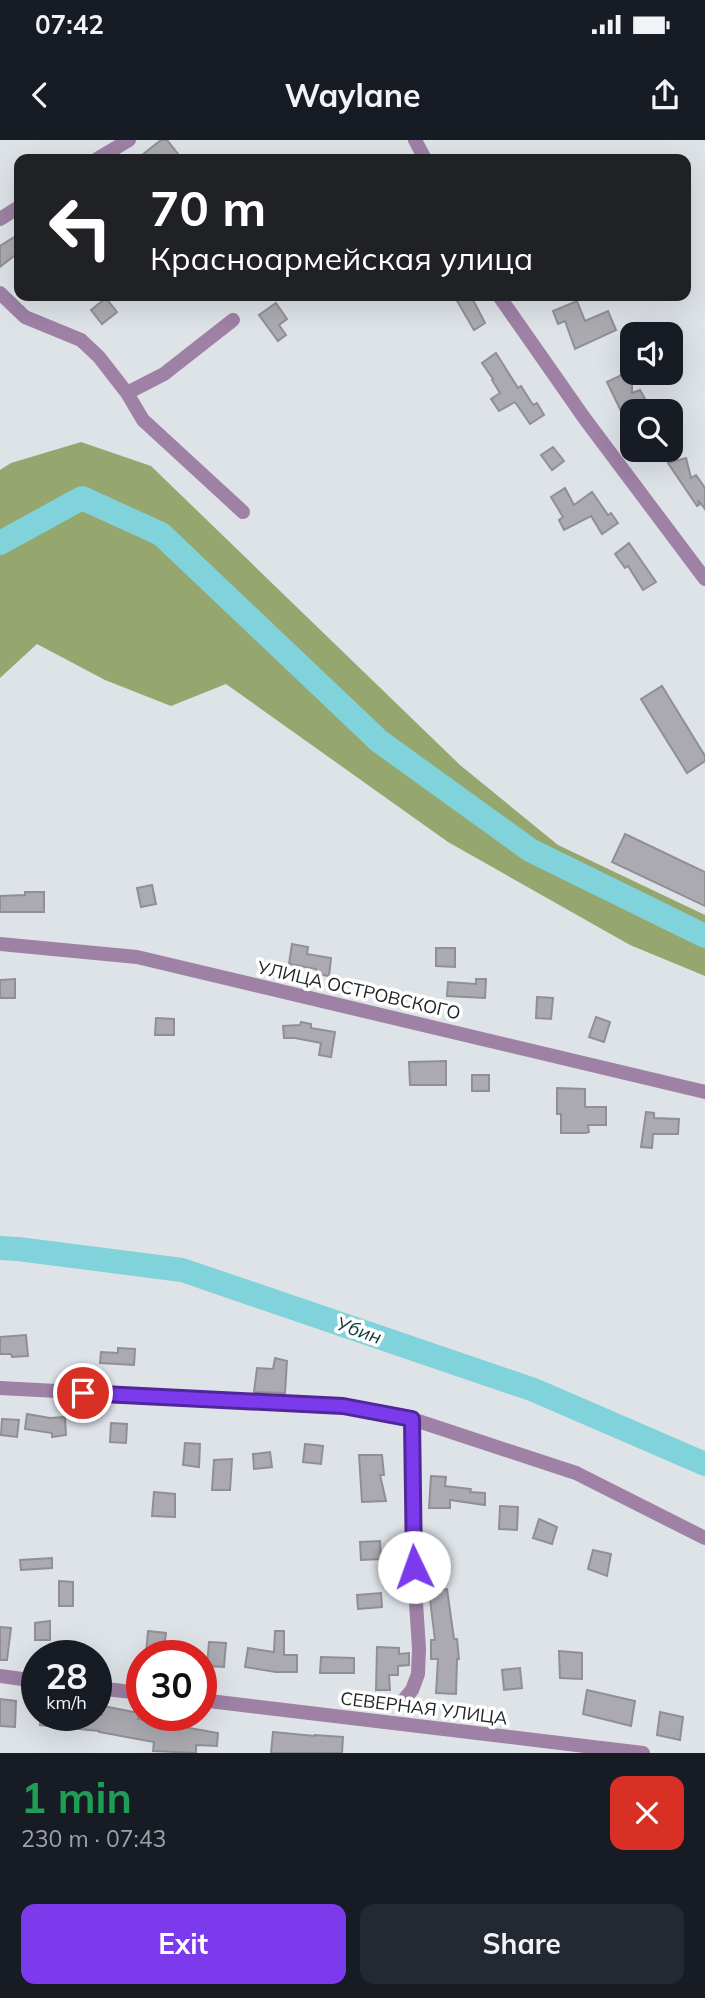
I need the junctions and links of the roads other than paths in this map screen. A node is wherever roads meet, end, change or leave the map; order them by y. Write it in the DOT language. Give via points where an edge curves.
graph roads {
  1 [pos="129,140"];
  2 [pos="105,154"];
  3 [pos="0,293"];
  4 [pos="502,301"];
  5 [pos="233,320"];
  6 [pos="127,393"];
  7 [pos="243,512"];
  8 [pos="705,579"];
  9 [pos="0,944"];
  10 [pos="705,1092"];
  11 [pos="0,1388"];
  12 [pos="412,1419"];
  13 [pos="705,1538"];
  14 [pos="0,1676"];
  15 [pos="21,1679"];
  16 [pos="217,1702"];
  17 [pos="402,1702"];
  18 [pos="642,1753"];
  1 -- 2 [label="street"];
  3 -- 6 [label="street" via="25,317 81,340"];
  4 -- 8 [label="street"];
  5 -- 6 [label="street" via="164,374"];
  6 -- 7 [label="street" via="143,421"];
  9 -- 10 [label="street, УЛИЦА ОСТРОВСКОГО" via="137,957"];
  11 -- 12 [label="street" via="343,1406"];
  12 -- 13 [label="street" via="576,1474"];
  12 -- 17 [label="street" via="412,1540 419,1649 418,1674"];
  14 -- 15 [label="street"];
  16 -- 18 [label="street, СЕВЕРНАЯ УЛИЦА"];
}
